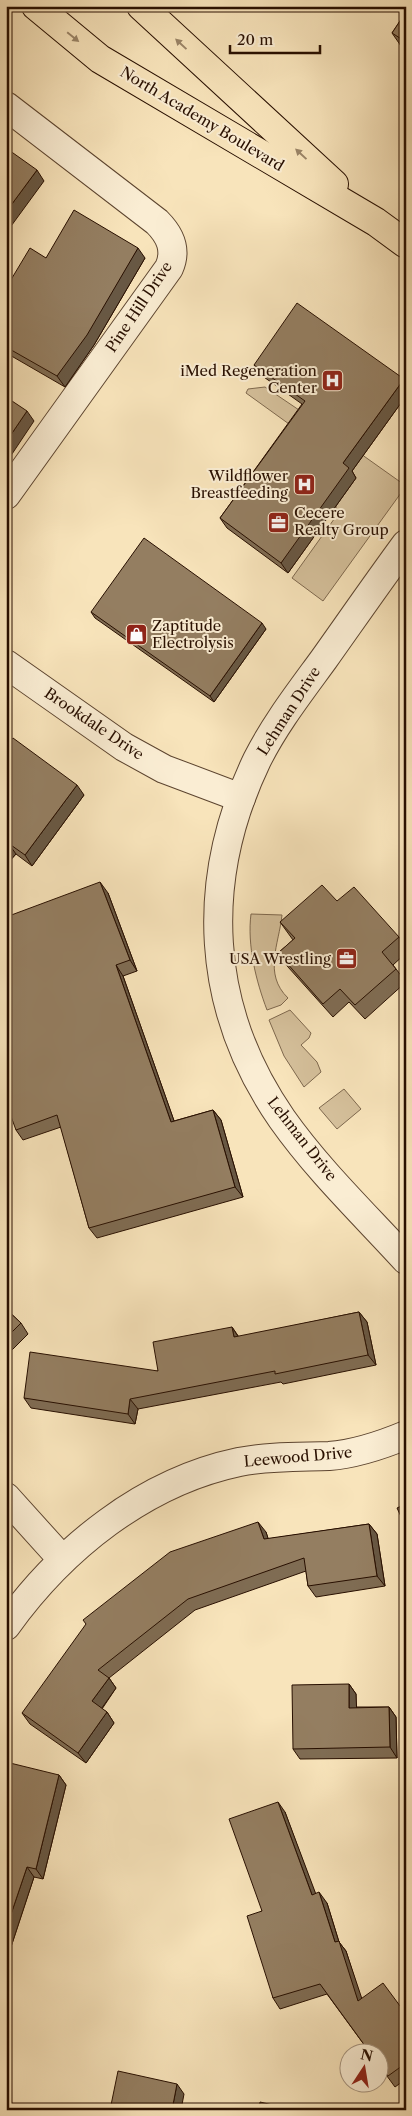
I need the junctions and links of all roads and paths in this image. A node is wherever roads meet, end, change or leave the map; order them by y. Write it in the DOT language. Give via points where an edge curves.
graph roads {
  1 [pos="36,6"];
  2 [pos="141,6"];
  3 [pos="6,106"];
  4 [pos="376,222"];
  5 [pos="406,244"];
  6 [pos="6,495"];
  7 [pos="406,544"];
  8 [pos="6,664"];
  9 [pos="241,798"];
  10 [pos="406,1260"];
  11 [pos="406,1435"];
  12 [pos="6,1497"];
  13 [pos="62,1558"];
  14 [pos="6,1626"];
  1 -- 4 [label="highway, North Academy Boulevard, one-way" via="100,60"];
  4 -- 2 [label="highway, North Academy Boulevard, one-way"];
  3 -- 6 [label="street, Pine Hill Drive" via="157,222 169,237 173,254 169,268"];
  4 -- 5 [label="highway, North Academy Boulevard"];
  7 -- 9 [label="street, Lehman Drive" via="275,728"];
  8 -- 9 [label="street, Brookdale Drive" via="131,751 164,769"];
  9 -- 10 [label="street, Lehman Drive" via="227,848 217,927 224,988 242,1047 288,1127"];
  11 -- 13 [label="street, Leewood Drive" via="369,1449 331,1456 284,1456 239,1462 200,1473 150,1495"];
  12 -- 13 [label="street"];
  13 -- 14 [label="street, Leewood Drive" via="27,1596"];
}
